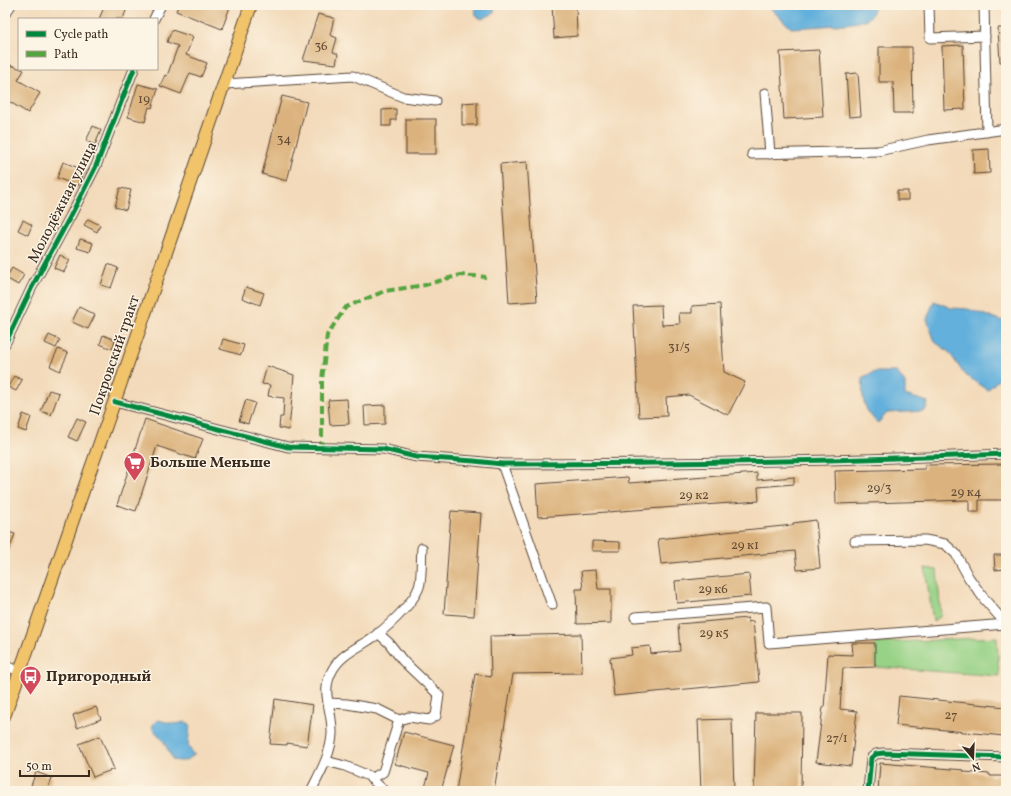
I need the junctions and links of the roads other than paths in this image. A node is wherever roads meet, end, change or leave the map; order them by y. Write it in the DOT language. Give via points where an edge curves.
graph roads {
  1 [pos="11,5"];
  2 [pos="161,5"];
  3 [pos="252,5"];
  4 [pos="930,5"];
  5 [pos="984,5"];
  6 [pos="5,14"];
  7 [pos="154,18"];
  8 [pos="984,36"];
  9 [pos="134,70"];
  10 [pos="225,84"];
  11 [pos="765,93"];
  12 [pos="435,101"];
  13 [pos="1006,129"];
  14 [pos="987,132"];
  15 [pos="752,154"];
  16 [pos="770,154"];
  17 [pos="5,344"];
  18 [pos="115,402"];
  19 [pos="1006,454"];
  20 [pos="502,464"];
  21 [pos="855,541"];
  22 [pos="422,548"];
  23 [pos="552,605"];
  24 [pos="635,616"];
  25 [pos="1006,624"];
  26 [pos="378,633"];
  27 [pos="5,666"];
  28 [pos="20,671"];
  29 [pos="328,703"];
  30 [pos="5,714"];
  31 [pos="399,720"];
  32 [pos="1006,757"];
  33 [pos="326,761"];
  34 [pos="371,779"];
  35 [pos="311,791"];
  36 [pos="384,791"];
  37 [pos="868,791"];
  1 -- 6 [label="street"];
  2 -- 7 [label="street"];
  3 -- 10 [label="main road, Покровский тракт"];
  4 -- 8 [label="street" via="930,38"];
  5 -- 8 [label="street"];
  8 -- 14 [label="street"];
  9 -- 17 [label="street, Молодёжная улица" via="96,166"];
  10 -- 12 [label="street" via="353,76 403,97"];
  10 -- 18 [label="main road, Покровский тракт"];
  11 -- 16 [label="street"];
  13 -- 14 [label="street"];
  14 -- 16 [label="street" via="928,140 878,151"];
  15 -- 16 [label="street"];
  18 -- 20 [label="street" via="288,447 383,449 416,457"];
  18 -- 28 [label="main road, Покровский тракт"];
  19 -- 20 [label="street" via="674,464"];
  20 -- 23 [label="street"];
  21 -- 25 [label="street" via="925,540 945,544 956,554 969,578"];
  22 -- 26 [label="street" via="419,587 397,618"];
  24 -- 25 [label="street" via="766,607 769,643"];
  26 -- 29 [label="street" via="348,653 334,667 327,682"];
  26 -- 31 [label="street" via="439,695 436,716 430,720 409,717"];
  27 -- 28 [label="street"];
  28 -- 30 [label="main road, Покровский тракт"];
  29 -- 31 [label="street" via="376,709"];
  29 -- 33 [label="street" via="332,735"];
  31 -- 34 [label="street" via="383,772"];
  32 -- 37 [label="street" via="876,754 871,758"];
  33 -- 34 [label="street" via="345,766"];
  33 -- 35 [label="street"];
  34 -- 36 [label="street"];
}
